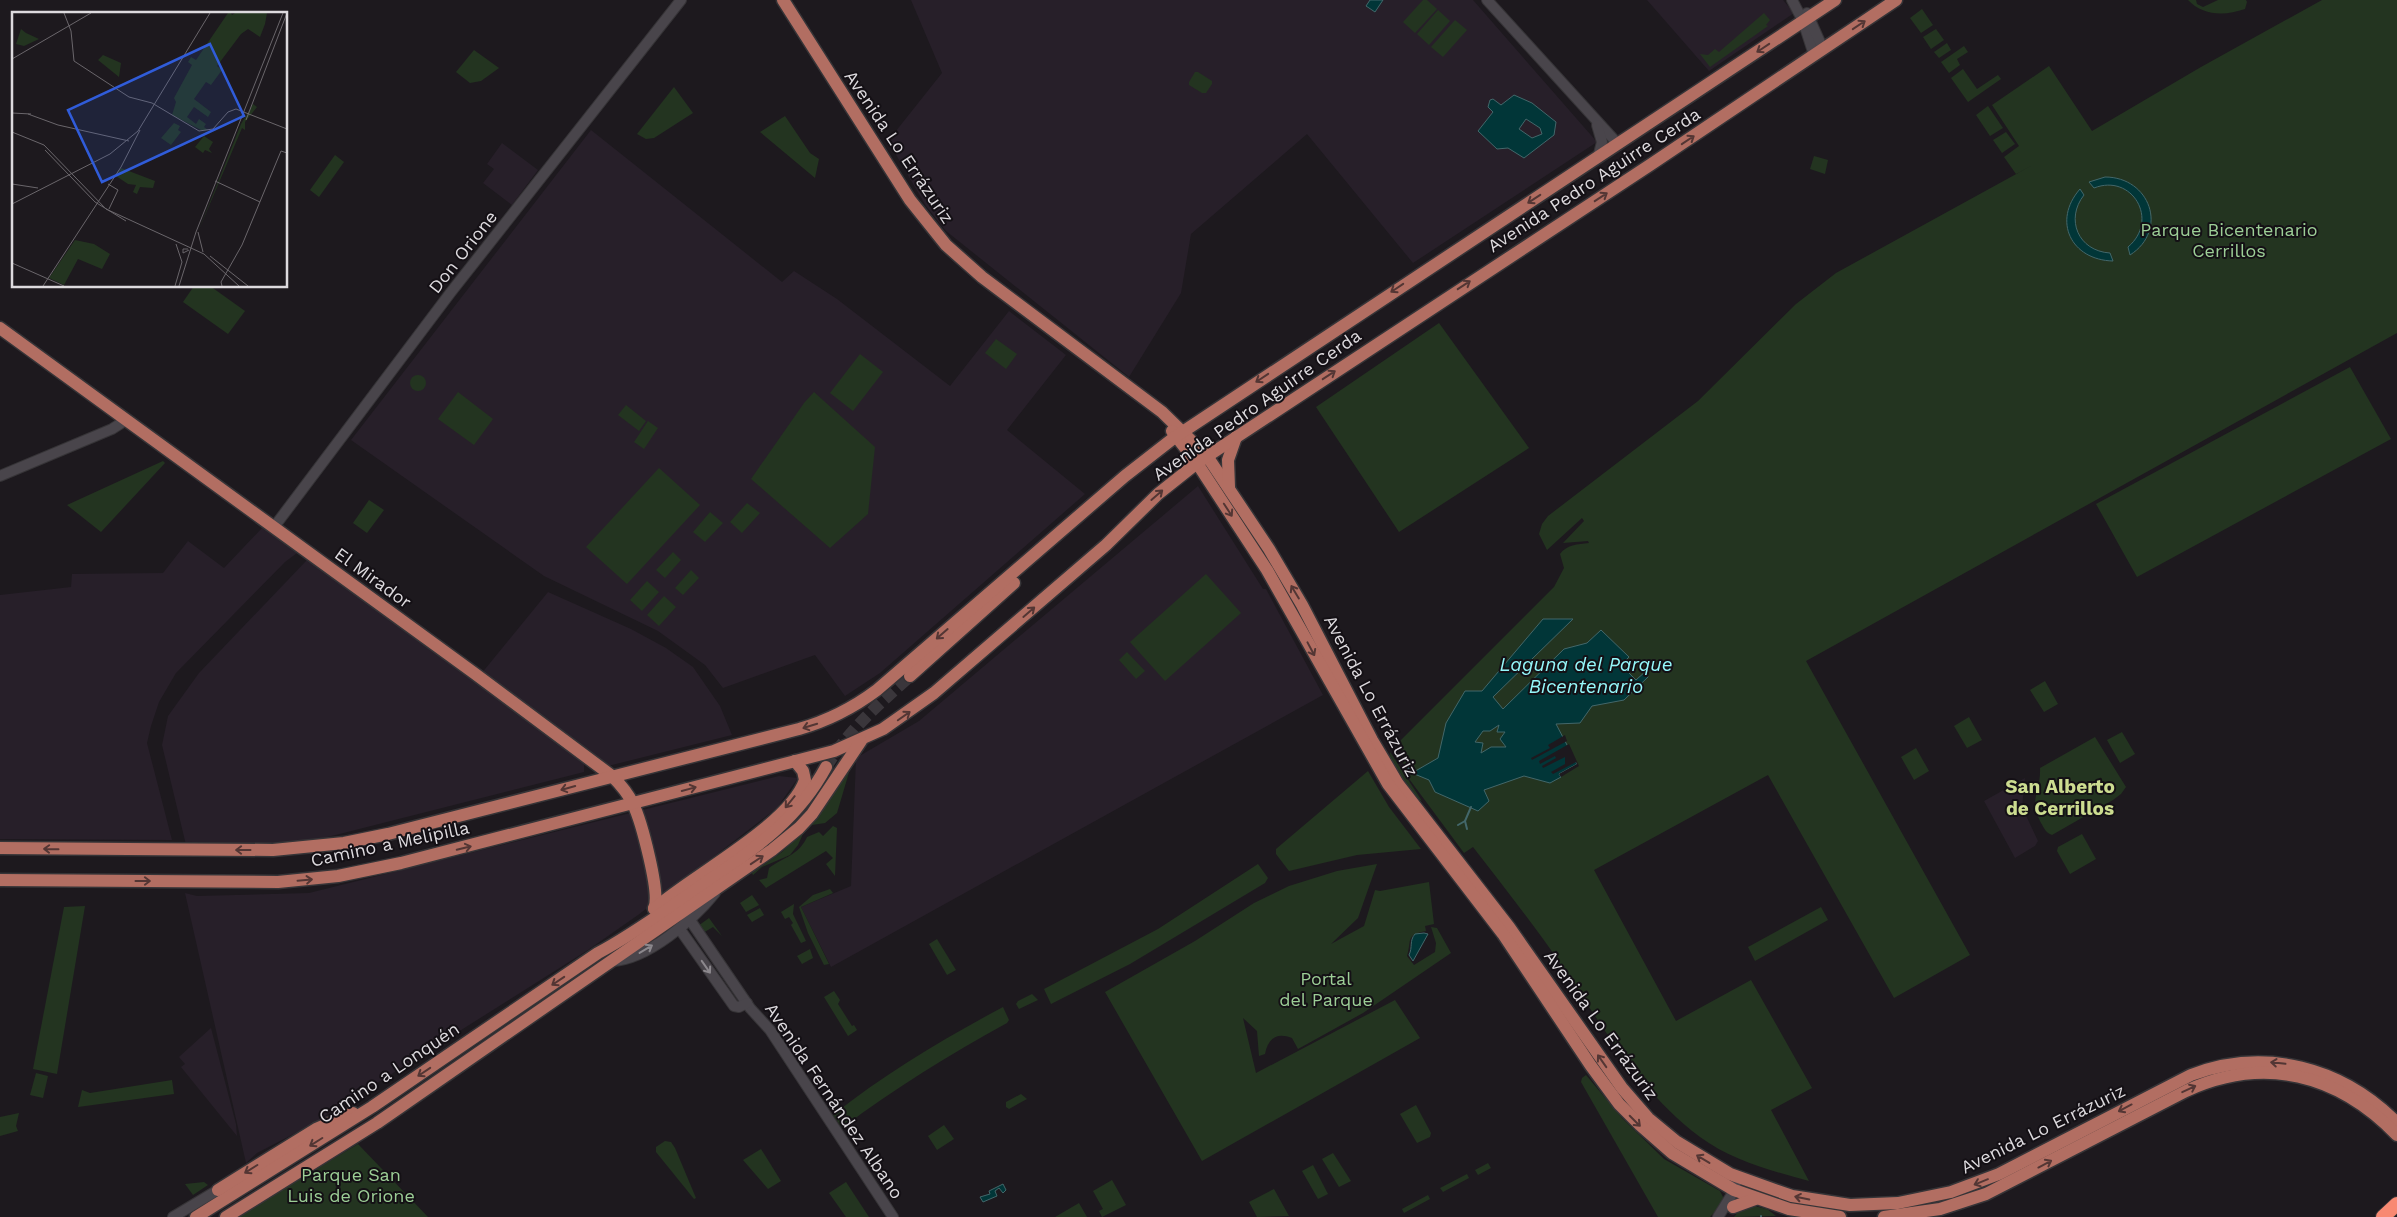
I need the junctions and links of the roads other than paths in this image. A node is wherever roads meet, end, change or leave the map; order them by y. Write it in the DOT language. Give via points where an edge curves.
graph roads {
  1 [pos="681,0"];
  2 [pos="782,0"];
  3 [pos="1487,0"];
  4 [pos="1792,0"];
  5 [pos="1798,0"];
  6 [pos="1835,0"];
  7 [pos="1896,0"];
  8 [pos="1806,20"];
  9 [pos="1818,52"];
  10 [pos="1594,120"];
  11 [pos="1618,144"];
  12 [pos="1598,158"];
  13 [pos="0,328"];
  14 [pos="126,420"];
  15 [pos="1179,434"];
  16 [pos="1236,437"];
  17 [pos="1202,460"];
  18 [pos="0,476"];
  19 [pos="1125,476"];
  20 [pos="1229,487"];
  21 [pos="274,527"];
  22 [pos="910,676"];
  23 [pos="862,740"];
  24 [pos="795,761"];
  25 [pos="592,762"];
  26 [pos="826,768"];
  27 [pos="612,776"];
  28 [pos="588,782"];
  29 [pos="633,804"];
  30 [pos="0,848"];
  31 [pos="0,880"];
  32 [pos="654,881"];
  33 [pos="722,884"];
  34 [pos="675,892"];
  35 [pos="654,908"];
  36 [pos="690,920"];
  37 [pos="679,928"];
  38 [pos="603,957"];
  39 [pos="748,1003"];
  40 [pos="372,1107"];
  41 [pos="2397,1123"];
  42 [pos="2397,1135"];
  43 [pos="1740,1186"];
  44 [pos="218,1190"];
  45 [pos="1755,1199"];
  46 [pos="2397,1204"];
  47 [pos="1733,1207"];
  48 [pos="173,1217"];
  49 [pos="196,1217"];
  50 [pos="226,1217"];
  51 [pos="894,1217"];
  52 [pos="1718,1217"];
  53 [pos="1723,1217"];
  54 [pos="1840,1217"];
  55 [pos="1884,1217"];
  56 [pos="2383,1217"];
  1 -- 21 [label="street, Don Orione" via="451,292"];
  2 -- 15 [label="main road, Avenida Lo Errázuriz" via="914,206 946,245 982,277 1150,404"];
  3 -- 10 [label="street"];
  4 -- 8 [label="street"];
  5 -- 8 [label="street"];
  6 -- 8 [label="main road, Avenida Pedro Aguirre Cerda"];
  9 -- 7 [label="main road, Avenida Pedro Aguirre Cerda, one-way"];
  8 -- 9 [label="street"];
  8 -- 11 [label="main road, Avenida Pedro Aguirre Cerda, one-way"];
  16 -- 9 [label="main road, Avenida Pedro Aguirre Cerda, one-way"];
  10 -- 11 [label="street"];
  10 -- 12 [label="street" via="1602,136"];
  11 -- 12 [label="main road, Avenida Pedro Aguirre Cerda"];
  12 -- 15 [label="main road, Avenida Pedro Aguirre Cerda, one-way"];
  13 -- 14 [label="main road, El Mirador"];
  14 -- 18 [label="street" via="112,429"];
  14 -- 21 [label="main road, El Mirador"];
  15 -- 17 [label="main road, Avenida Lo Errázuriz"];
  15 -- 19 [label="main road, Avenida Pedro Aguirre Cerda"];
  16 -- 17 [label="main road, Avenida Pedro Aguirre Cerda"];
  16 -- 20 [label="main road" via="1228,460"];
  17 -- 20 [label="main road, Avenida Lo Errázuriz"];
  23 -- 17 [label="main road, Avenida Pedro Aguirre Cerda, one-way" via="894,723 934,693 1106,546 1158,494"];
  17 -- 43 [label="main road, Avenida Lo Errázuriz, one-way" via="1388,784 1503,934 1609,1091 1629,1115 1692,1167"];
  19 -- 22 [label="main road" via="1083,520"];
  19 -- 27 [label="main road, Avenida Pedro Aguirre Cerda, one-way" via="877,690 851,708 799,729"];
  43 -- 20 [label="main road, Avenida Lo Errázuriz, one-way" via="1670,1137 1640,1110 1504,920 1398,784 1302,605"];
  21 -- 25 [label="main road, El Mirador"];
  23 -- 24 [label="main road, Avenida Pedro Aguirre Cerda"];
  33 -- 23 [label="main road, Camino a Lonquén, one-way" via="772,850 806,821"];
  29 -- 24 [label="main road, Avenida Pedro Aguirre Cerda, one-way"];
  24 -- 34 [label="main road, one-way" via="805,780 784,810 754,837"];
  25 -- 27 [label="main road, El Mirador"];
  25 -- 28 [label="main road" via="594,772"];
  26 -- 38 [label="main road" via="798,810 768,839"];
  27 -- 28 [label="main road, Camino a Melipilla"];
  27 -- 29 [label="main road, El Mirador"];
  28 -- 30 [label="main road, Camino a Melipilla, one-way" via="380,836 309,848"];
  31 -- 29 [label="main road, Camino a Melipilla, one-way" via="266,882 327,878 402,864"];
  29 -- 32 [label="main road, El Mirador"];
  32 -- 34 [label="main road" via="663,889"];
  32 -- 35 [label="main road, El Mirador" via="657,899"];
  33 -- 36 [label="street, Camino a Lonquén"];
  33 -- 38 [label="main road, Camino a Lonquén"];
  34 -- 35 [label="main road"];
  35 -- 38 [label="main road"];
  36 -- 37 [label="street, Camino a Lonquén"];
  36 -- 39 [label="street, Avenida Fernández Albano"];
  38 -- 37 [label="street, Camino a Lonquén, one-way" via="623,959 636,955"];
  37 -- 39 [label="street, Avenida Fernández Albano, one-way" via="734,1006 739,1008"];
  38 -- 40 [label="main road, Camino a Lonquén, one-way"];
  38 -- 50 [label="main road, Camino a Lonquén" via="364,1131"];
  39 -- 51 [label="street, Avenida Fernández Albano" via="770,1030"];
  40 -- 44 [label="main road, one-way" via="329,1122"];
  40 -- 49 [label="main road, Camino a Lonquén, one-way"];
  41 -- 43 [label="main road, Avenida Lo Errázuriz, one-way" via="2360,1091 2324,1073 2278,1062 2237,1063 2191,1075 1999,1174 1933,1197 1882,1205 1835,1204"];
  55 -- 42 [label="main road, Avenida Lo Errázuriz, one-way" via="1940,1209 1986,1194 2186,1090 2237,1074 2286,1074 2324,1084 2343,1092 2371,1111"];
  43 -- 45 [label="main road, Avenida Lo Errázuriz"];
  43 -- 47 [label="street"];
  43 -- 52 [label="street"];
  44 -- 48 [label="street"];
  45 -- 47 [label="main road"];
  45 -- 54 [label="main road, Avenida Lo Errázuriz" via="1801,1212"];
  46 -- 56 [label="highway"];
  47 -- 53 [label="street"];
}
